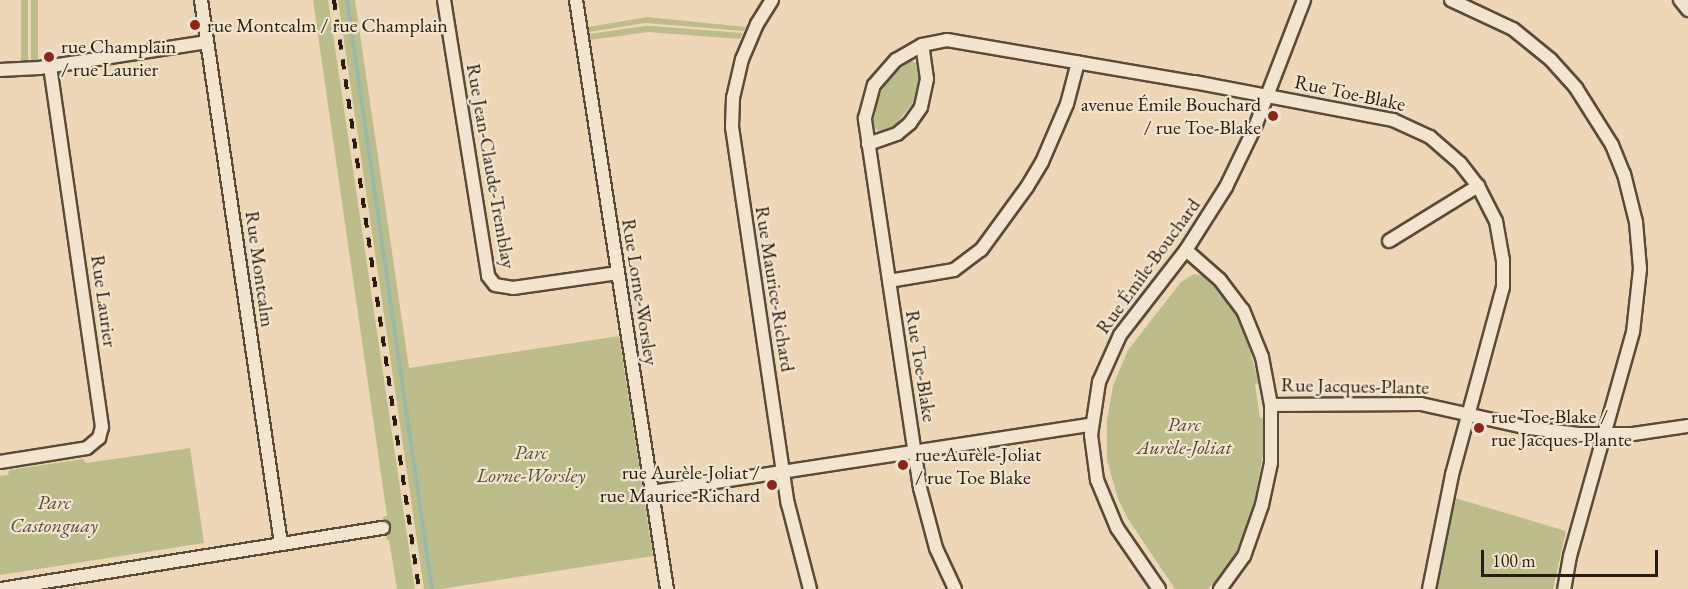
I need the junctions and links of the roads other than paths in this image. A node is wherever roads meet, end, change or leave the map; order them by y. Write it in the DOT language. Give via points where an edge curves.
graph roads {
  1 [pos="201,0"];
  2 [pos="444,0"];
  3 [pos="576,0"];
  4 [pos="772,0"];
  5 [pos="1304,0"];
  6 [pos="1451,0"];
  7 [pos="1680,0"];
  8 [pos="1688,10"];
  9 [pos="207,42"];
  10 [pos="922,45"];
  11 [pos="1078,62"];
  12 [pos="50,66"];
  13 [pos="0,70"];
  14 [pos="1267,96"];
  15 [pos="868,144"];
  16 [pos="1478,186"];
  17 [pos="1389,241"];
  18 [pos="1186,250"];
  19 [pos="618,273"];
  20 [pos="889,281"];
  21 [pos="1271,405"];
  22 [pos="1468,414"];
  23 [pos="1091,425"];
  24 [pos="1688,426"];
  25 [pos="1605,435"];
  26 [pos="914,451"];
  27 [pos="0,462"];
  28 [pos="783,470"];
  29 [pos="651,492"];
  30 [pos="383,528"];
  31 [pos="281,544"];
  32 [pos="1,589"];
  33 [pos="667,589"];
  34 [pos="810,589"];
  35 [pos="955,589"];
  36 [pos="1159,589"];
  37 [pos="1220,589"];
  38 [pos="1428,589"];
  39 [pos="1564,589"];
  1 -- 9 [label="street, Rue Montcalm"];
  2 -- 19 [label="street, Rue Jean-Claude-Tremblay" via="483,255 491,281 513,288"];
  3 -- 19 [label="street, Rue Lorne-Worsley"];
  4 -- 28 [label="street, Rue Maurice-Richard" via="742,59 733,98 732,127"];
  5 -- 14 [label="street, Rue Émile-Bouchard"];
  6 -- 25 [label="street" via="1513,29 1551,60 1597,117 1624,174 1638,236 1639,285 1633,332"];
  7 -- 8 [label="street"];
  9 -- 12 [label="street"];
  9 -- 31 [label="street, Rue Montcalm"];
  10 -- 11 [label="street, Rue Toe-Blake" via="959,41"];
  10 -- 15 [label="street, Rue Toe-Blake" via="896,60 874,86 865,118"];
  10 -- 15 [label="street" via="927,79 921,107 897,134"];
  11 -- 14 [label="street, Rue Toe-Blake"];
  11 -- 20 [label="street" via="1067,104 1042,162 981,250 954,270"];
  12 -- 13 [label="street"];
  12 -- 27 [label="street, Rue Laurier" via="102,427 99,438 87,448"];
  14 -- 16 [label="street, Rue Toe-Blake" via="1408,125 1440,145"];
  14 -- 18 [label="street, Rue Émile-Bouchard" via="1226,187"];
  15 -- 20 [label="street, Rue Toe-Blake"];
  16 -- 17 [label="street"];
  16 -- 22 [label="street, Rue Toe-Blake" via="1496,221 1504,273 1497,317"];
  18 -- 21 [label="street" via="1220,280 1243,310 1258,347"];
  18 -- 23 [label="street, Rue Émile-Bouchard" via="1115,344 1099,382"];
  19 -- 29 [label="street, Rue Lorne-Worsley"];
  20 -- 26 [label="street, Rue Toe-Blake"];
  21 -- 22 [label="street, Rue Jacques-Plante" via="1409,403"];
  21 -- 37 [label="street" via="1271,463 1262,505 1244,556"];
  22 -- 25 [label="street, Rue Jacques-Plante" via="1538,430"];
  22 -- 38 [label="street, Rue Toe-Blake"];
  23 -- 26 [label="street"];
  23 -- 36 [label="street, Rue Émile-Bouchard" via="1095,470 1107,510"];
  24 -- 25 [label="street, Rue Jacques-Plante"];
  25 -- 39 [label="street"];
  26 -- 28 [label="street"];
  26 -- 35 [label="street, Rue Toe-Blake" via="931,533"];
  28 -- 29 [label="street"];
  28 -- 34 [label="street, Rue Maurice-Richard"];
  29 -- 33 [label="street, Rue Lorne-Worsley"];
  30 -- 31 [label="street"];
  31 -- 32 [label="street"];
}
